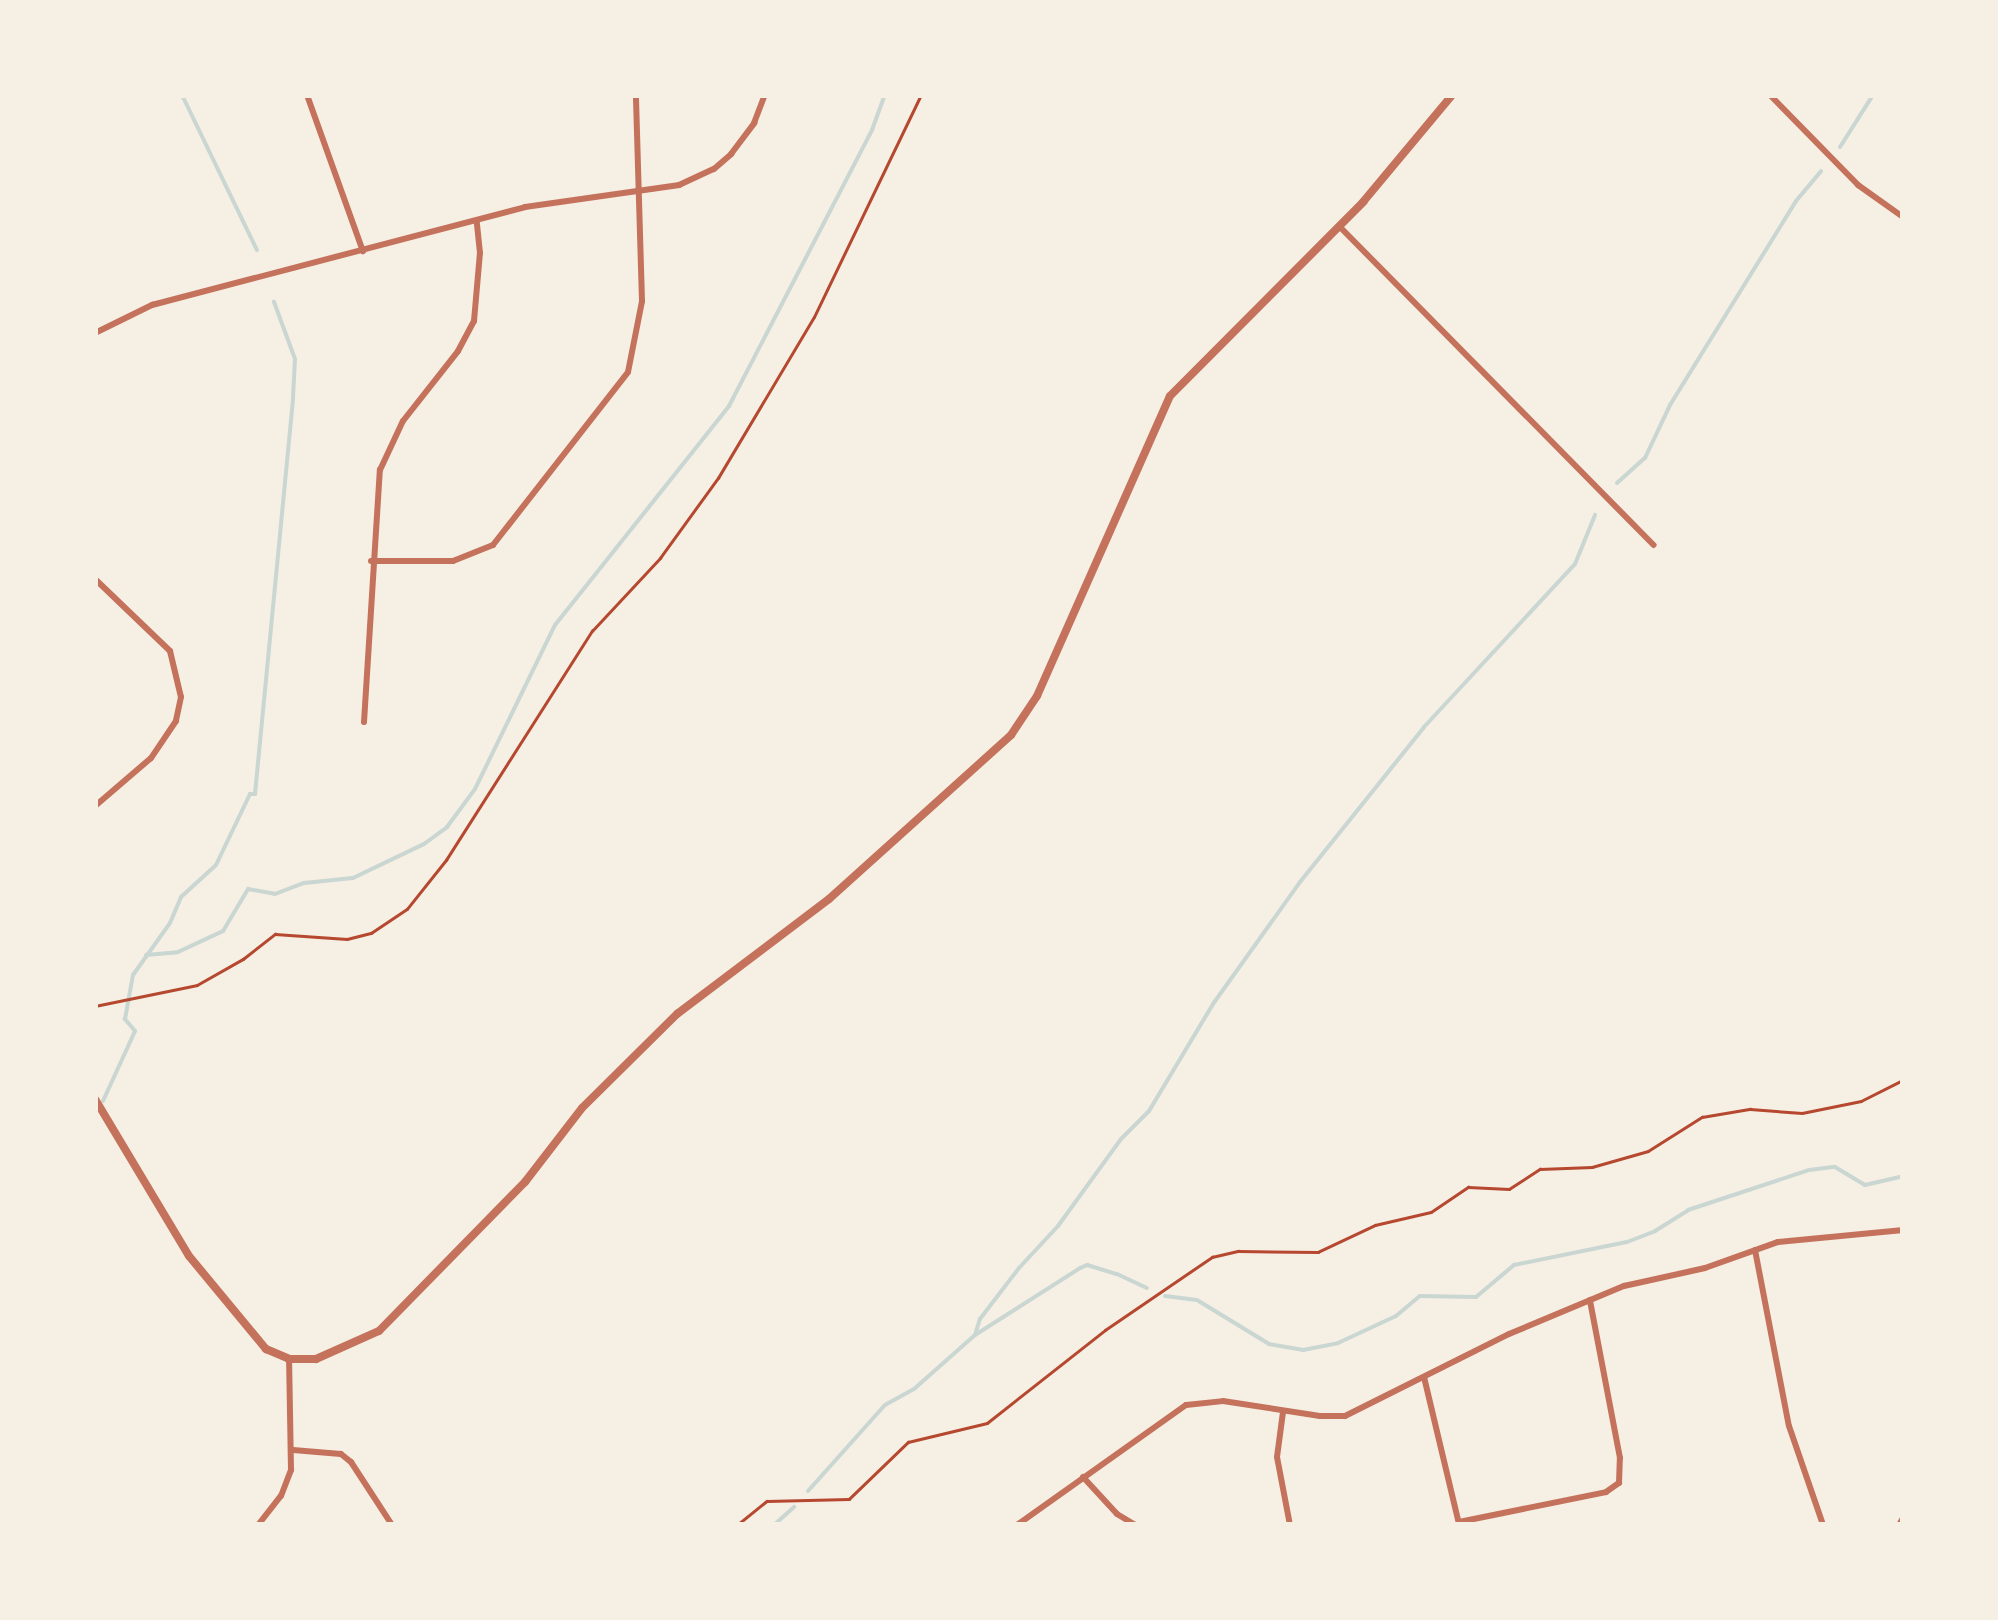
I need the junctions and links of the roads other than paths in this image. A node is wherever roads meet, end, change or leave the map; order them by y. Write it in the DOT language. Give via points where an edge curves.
graph roads {
  1 [pos="307,95"];
  2 [pos="636,95"];
  3 [pos="765,95"];
  4 [pos="1452,95"];
  5 [pos="1770,95"];
  6 [pos="638,193"];
  7 [pos="1903,216"];
  8 [pos="476,222"];
  9 [pos="1339,226"];
  10 [pos="363,251"];
  11 [pos="95,333"];
  12 [pos="1654,545"];
  13 [pos="371,562"];
  14 [pos="95,579"];
  15 [pos="364,722"];
  16 [pos="95,806"];
  17 [pos="95,1098"];
  18 [pos="1903,1230"];
  19 [pos="1756,1250"];
  20 [pos="1590,1300"];
  21 [pos="289,1359"];
  22 [pos="1424,1377"];
  23 [pos="1283,1412"];
  24 [pos="294,1450"];
  25 [pos="1083,1478"];
  26 [pos="1903,1518"];
  27 [pos="1459,1524"];
  28 [pos="258,1525"];
  29 [pos="392,1525"];
  30 [pos="1017,1525"];
  31 [pos="1135,1525"];
  32 [pos="1290,1525"];
  33 [pos="1823,1525"];
  34 [pos="1899,1525"];
  1 -- 10 [label="street"];
  2 -- 6 [label="street"];
  3 -- 6 [label="street" via="744,139 714,168 679,185"];
  4 -- 9 [label="street"];
  5 -- 7 [label="street" via="1858,184"];
  6 -- 8 [label="street" via="578,197"];
  6 -- 13 [label="street" via="642,301 628,372 493,545 453,562"];
  8 -- 10 [label="street"];
  8 -- 13 [label="street" via="480,273 474,321 388,445 376,492"];
  9 -- 12 [label="street"];
  9 -- 21 [label="street" via="1170,396 1038,696 1000,747 829,899 666,1024 582,1108 527,1179 394,1320 346,1349"];
  10 -- 11 [label="street" via="152,305"];
  13 -- 15 [label="street"];
  14 -- 16 [label="street" via="170,651 181,697 176,721 151,758"];
  17 -- 21 [label="street" via="207,1282 266,1348"];
  18 -- 19 [label="street" via="1807,1237"];
  19 -- 20 [label="street"];
  19 -- 33 [label="street" via="1789,1426"];
  20 -- 22 [label="street"];
  20 -- 27 [label="street" via="1620,1458 1618,1483 1606,1492"];
  21 -- 24 [label="street"];
  22 -- 23 [label="street" via="1345,1416"];
  22 -- 27 [label="street"];
  23 -- 25 [label="street" via="1223,1401 1186,1405"];
  23 -- 32 [label="street" via="1277,1457"];
  24 -- 28 [label="street" via="288,1482"];
  24 -- 29 [label="street" via="341,1454"];
  25 -- 30 [label="street"];
  25 -- 31 [label="street"];
  26 -- 34 [label="street"];
}
